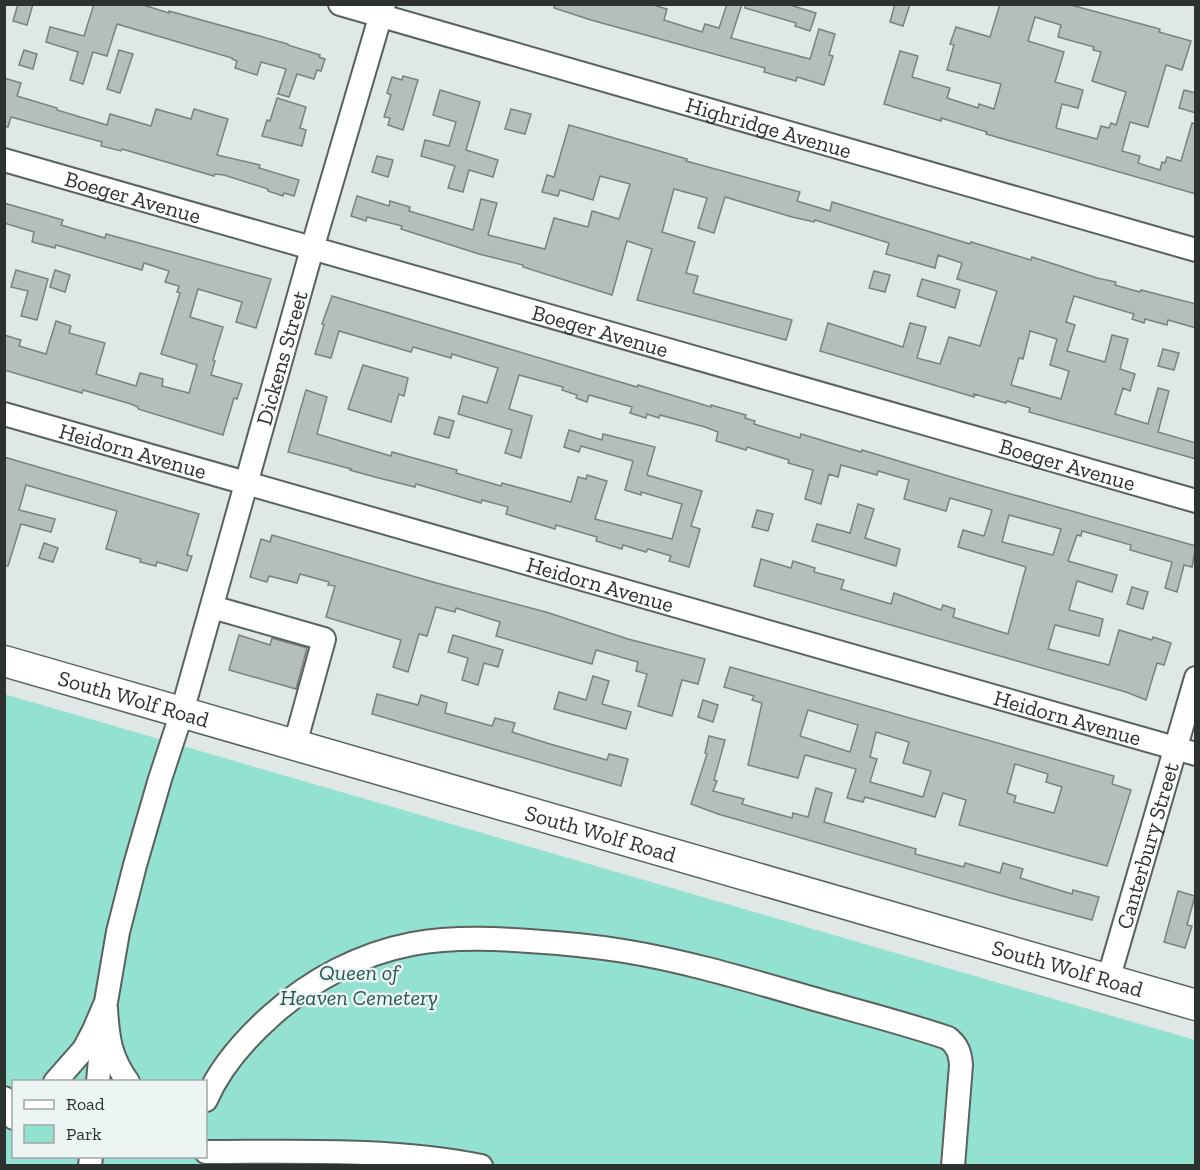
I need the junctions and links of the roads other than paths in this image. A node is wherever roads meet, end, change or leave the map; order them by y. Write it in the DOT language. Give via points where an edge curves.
graph roads {
  1 [pos="340,4"];
  2 [pos="382,10"];
  3 [pos="4,160"];
  4 [pos="312,249"];
  5 [pos="1196,250"];
  6 [pos="4,414"];
  7 [pos="246,483"];
  8 [pos="1196,501"];
  9 [pos="212,606"];
  10 [pos="4,661"];
  11 [pos="1196,678"];
  12 [pos="182,712"];
  13 [pos="295,744"];
  14 [pos="1186,751"];
  15 [pos="1108,980"];
  16 [pos="106,1002"];
  17 [pos="1196,1005"];
  18 [pos="57,1080"];
  19 [pos="98,1080"];
  20 [pos="127,1080"];
  21 [pos="4,1098"];
  22 [pos="207,1098"];
  23 [pos="12,1114"];
  24 [pos="207,1152"];
  25 [pos="481,1166"];
  26 [pos="953,1166"];
  1 -- 2 [label="street, Highridge Avenue"];
  2 -- 4 [label="street, Dickens Street"];
  2 -- 5 [label="street, Highridge Avenue"];
  3 -- 4 [label="street, Boeger Avenue"];
  4 -- 7 [label="street, Dickens Street"];
  4 -- 8 [label="street, Boeger Avenue"];
  6 -- 7 [label="street, Heidorn Avenue"];
  7 -- 9 [label="street, Dickens Street"];
  7 -- 14 [label="street, Heidorn Avenue"];
  9 -- 12 [label="street, Dickens Street"];
  9 -- 13 [label="street" via="324,639"];
  10 -- 12 [label="main road, South Wolf Road"];
  11 -- 14 [label="street, Canterbury Street"];
  12 -- 13 [label="main road, South Wolf Road"];
  12 -- 16 [label="street, Dickens Street" via="132,876"];
  13 -- 15 [label="main road, South Wolf Road"];
  14 -- 15 [label="street, Canterbury Street"];
  15 -- 17 [label="main road, South Wolf Road"];
  16 -- 18 [label="street" via="84,1049"];
  16 -- 19 [label="street"];
  16 -- 20 [label="street" via="108,1041"];
  21 -- 23 [label="street"];
  22 -- 26 [label="street" via="231,1058 260,1025 319,980 362,959 402,946 439,940 503,939 588,946 721,973 948,1038 956,1044 961,1065"];
  24 -- 25 [label="street" via="374,1154"];
}
